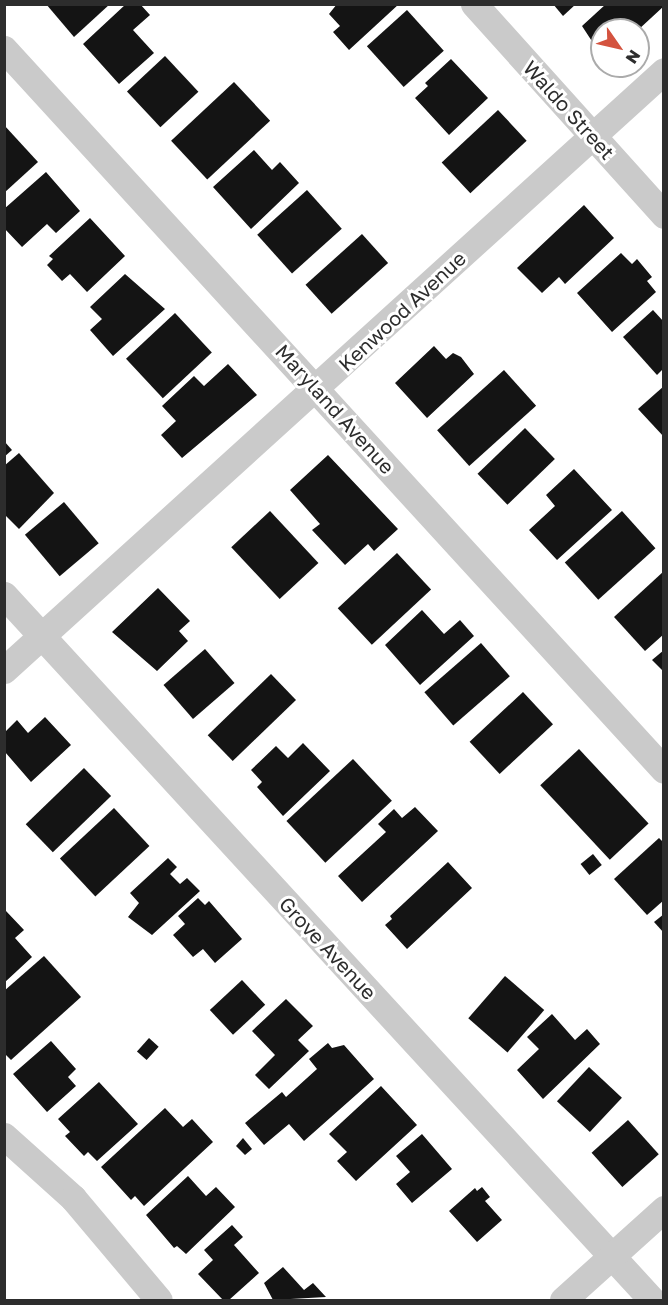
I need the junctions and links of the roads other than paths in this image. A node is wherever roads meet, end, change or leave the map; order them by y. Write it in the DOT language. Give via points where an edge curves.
graph roads {
  1 [pos="474,4"];
  2 [pos="4,49"];
  3 [pos="663,71"];
  4 [pos="592,136"];
  5 [pos="663,215"];
  6 [pos="317,389"];
  7 [pos="4,595"];
  8 [pos="43,636"];
  9 [pos="4,670"];
  10 [pos="663,770"];
  11 [pos="4,1136"];
  12 [pos="663,1209"];
  13 [pos="611,1256"];
  14 [pos="159,1300"];
  15 [pos="563,1300"];
  16 [pos="652,1300"];
  1 -- 4 [label="street, Waldo Street"];
  2 -- 6 [label="street, Maryland Avenue"];
  3 -- 4 [label="street, Kenwood Avenue"];
  4 -- 5 [label="street, Waldo Street"];
  4 -- 6 [label="street, Kenwood Avenue"];
  6 -- 8 [label="street, Kenwood Avenue"];
  6 -- 10 [label="street, Maryland Avenue"];
  7 -- 8 [label="street, Grove Avenue"];
  8 -- 9 [label="street, Kenwood Avenue"];
  8 -- 13 [label="street, Grove Avenue"];
  11 -- 14 [label="street" via="73,1198"];
  12 -- 13 [label="street"];
  13 -- 15 [label="street"];
  13 -- 16 [label="street, Grove Avenue"];
}
